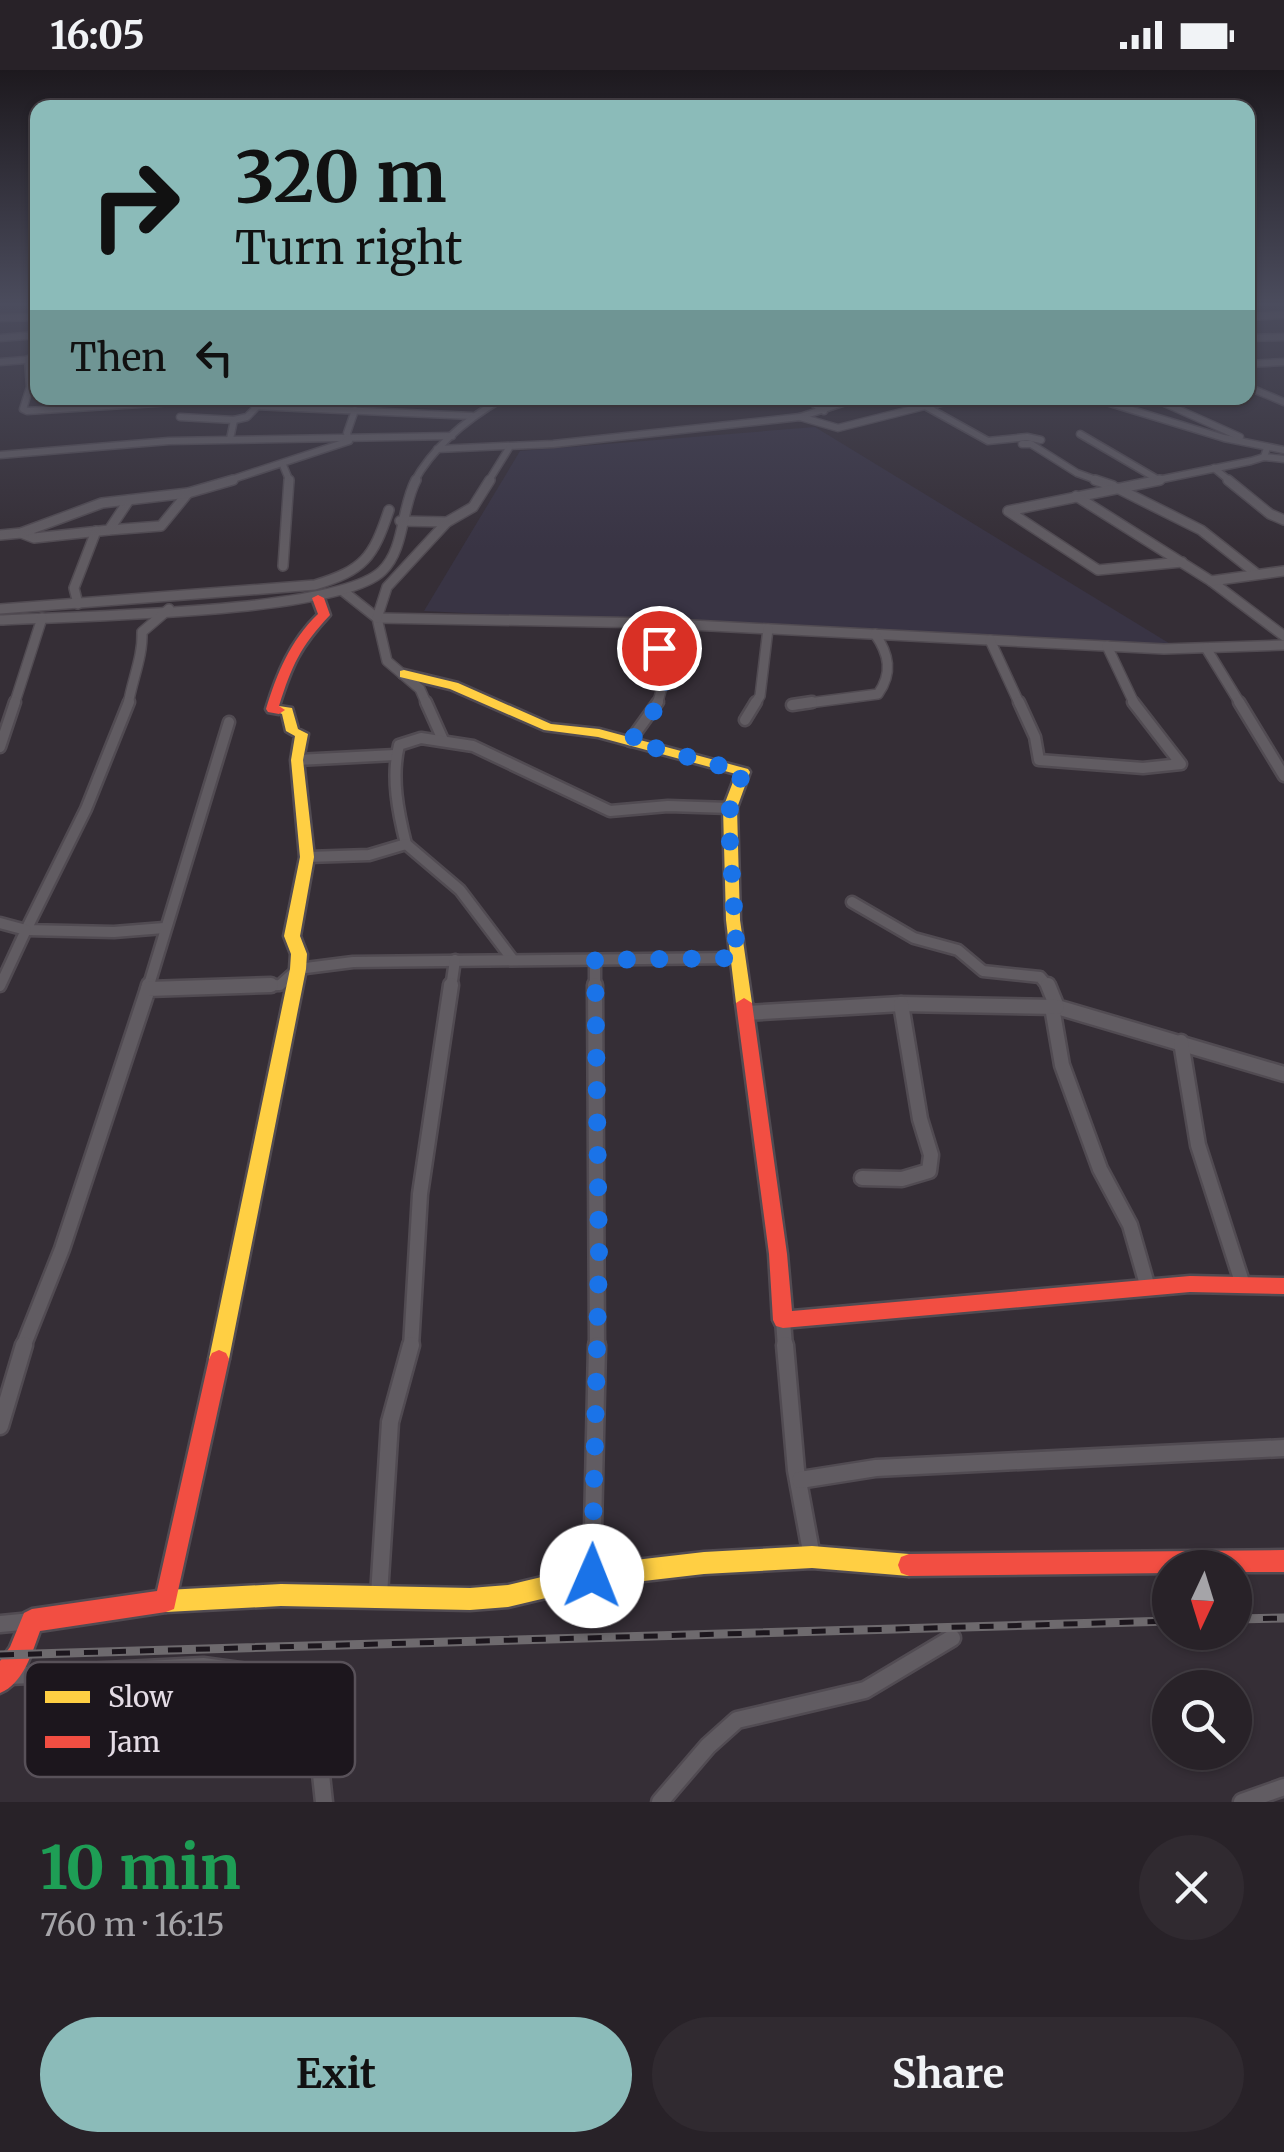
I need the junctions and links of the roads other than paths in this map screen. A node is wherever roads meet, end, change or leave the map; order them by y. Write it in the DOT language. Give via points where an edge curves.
graph roads {
  1 [pos="1255,389"];
  2 [pos="1284,390"];
  3 [pos="1263,393"];
  4 [pos="30,396"];
  5 [pos="1284,402"];
  6 [pos="117,405"];
  7 [pos="187,405"];
  8 [pos="491,405"];
  9 [pos="816,405"];
  10 [pos="838,405"];
  11 [pos="929,405"];
  12 [pos="1117,405"];
  13 [pos="1169,405"];
  14 [pos="254,406"];
  15 [pos="924,406"];
  16 [pos="355,410"];
  17 [pos="824,410"];
  18 [pos="472,416"];
  19 [pos="180,417"];
  20 [pos="800,417"];
  21 [pos="234,420"];
  22 [pos="1080,434"];
  23 [pos="452,436"];
  24 [pos="168,438"];
  25 [pos="230,439"];
  26 [pos="1004,440"];
  27 [pos="1041,440"];
  28 [pos="349,441"];
  29 [pos="1240,442"];
  30 [pos="509,448"];
  31 [pos="437,449"];
  32 [pos="1284,450"];
  33 [pos="1266,453"];
  34 [pos="0,455"];
  35 [pos="1284,459"];
  36 [pos="283,465"];
  37 [pos="1214,468"];
  38 [pos="1158,479"];
  39 [pos="1119,488"];
  40 [pos="188,493"];
  41 [pos="1076,496"];
  42 [pos="129,500"];
  43 [pos="389,510"];
  44 [pos="1284,520"];
  45 [pos="400,521"];
  46 [pos="447,522"];
  47 [pos="109,530"];
  48 [pos="96,531"];
  49 [pos="22,533"];
  50 [pos="0,535"];
  51 [pos="1182,562"];
  52 [pos="284,566"];
  53 [pos="1284,571"];
  54 [pos="1256,574"];
  55 [pos="1211,581"];
  56 [pos="343,592"];
  57 [pos="318,598"];
  58 [pos="78,604"];
  59 [pos="0,610"];
  60 [pos="169,610"];
  61 [pos="42,618"];
  62 [pos="377,618"];
  63 [pos="0,620"];
  64 [pos="653,623"];
  65 [pos="768,629"];
  66 [pos="875,634"];
  67 [pos="1284,636"];
  68 [pos="990,640"];
  69 [pos="1284,645"];
  70 [pos="1107,646"];
  71 [pos="1206,648"];
  72 [pos="404,674"];
  73 [pos="792,705"];
  74 [pos="746,720"];
  75 [pos="230,722"];
  76 [pos="443,740"];
  77 [pos="630,741"];
  78 [pos="0,747"];
  79 [pos="395,755"];
  80 [pos="297,760"];
  81 [pos="1284,776"];
  82 [pos="730,808"];
  83 [pos="406,844"];
  84 [pos="307,858"];
  85 [pos="852,902"];
  86 [pos="0,922"];
  87 [pos="164,928"];
  88 [pos="26,930"];
  89 [pos="737,958"];
  90 [pos="455,960"];
  91 [pos="513,960"];
  92 [pos="595,960"];
  93 [pos="298,969"];
  94 [pos="0,986"];
  95 [pos="148,988"];
  96 [pos="901,1004"];
  97 [pos="1055,1007"];
  98 [pos="746,1013"];
  99 [pos="1181,1042"];
  100 [pos="1284,1074"];
  101 [pos="862,1178"];
  102 [pos="1242,1282"];
  103 [pos="1284,1286"];
  104 [pos="1148,1288"];
  105 [pos="783,1320"];
  106 [pos="0,1426"];
  107 [pos="1284,1448"];
  108 [pos="800,1480"];
  109 [pos="812,1557"];
  110 [pos="1284,1561"];
  111 [pos="592,1576"];
  112 [pos="379,1595"];
  113 [pos="166,1602"];
  114 [pos="32,1620"];
  115 [pos="0,1624"];
  116 [pos="952,1638"];
  117 [pos="2,1678"];
  118 [pos="321,1777"];
  119 [pos="1284,1786"];
  120 [pos="324,1802"];
  121 [pos="660,1802"];
  122 [pos="1242,1802"];
  1 -- 3 [label="street"];
  2 -- 3 [label="street"];
  3 -- 5 [label="street"];
  4 -- 6 [label="street" via="23,409 32,412"];
  7 -- 19 [label="street"];
  8 -- 18 [label="street"];
  9 -- 17 [label="street"];
  10 -- 17 [label="street"];
  11 -- 15 [label="street"];
  12 -- 29 [label="street"];
  13 -- 29 [label="street" via="1242,437"];
  14 -- 16 [label="street"];
  14 -- 21 [label="street"];
  15 -- 20 [label="street" via="838,428"];
  15 -- 26 [label="street" via="988,441"];
  16 -- 18 [label="street"];
  16 -- 28 [label="street"];
  17 -- 20 [label="street"];
  18 -- 23 [label="street"];
  19 -- 21 [label="street"];
  19 -- 24 [label="street"];
  20 -- 30 [label="street"];
  21 -- 25 [label="street"];
  22 -- 38 [label="street"];
  23 -- 28 [label="street"];
  23 -- 31 [label="street"];
  24 -- 25 [label="street"];
  24 -- 34 [label="street"];
  25 -- 28 [label="street"];
  26 -- 27 [label="street"];
  26 -- 39 [label="street" via="1031,444 1088,479"];
  28 -- 36 [label="street"];
  29 -- 33 [label="street"];
  30 -- 31 [label="street"];
  30 -- 46 [label="street" via="472,508"];
  31 -- 45 [label="street" via="417,474"];
  32 -- 33 [label="street"];
  33 -- 35 [label="street"];
  33 -- 37 [label="street"];
  36 -- 40 [label="street"];
  36 -- 52 [label="street" via="293,489"];
  37 -- 38 [label="street"];
  37 -- 44 [label="street"];
  38 -- 39 [label="street"];
  39 -- 41 [label="street"];
  39 -- 54 [label="street" via="1201,530"];
  40 -- 42 [label="street"];
  40 -- 47 [label="street" via="161,526"];
  41 -- 51 [label="street"];
  41 -- 51 [label="street" via="1008,510 1102,572"];
  42 -- 47 [label="street"];
  42 -- 49 [label="street" via="84,507"];
  43 -- 58 [label="street" via="373,556 328,581"];
  45 -- 46 [label="street"];
  45 -- 56 [label="street" via="390,563"];
  46 -- 62 [label="street" via="387,587"];
  47 -- 48 [label="street"];
  48 -- 49 [label="street" via="34,538"];
  48 -- 58 [label="street" via="74,588"];
  49 -- 50 [label="street"];
  51 -- 55 [label="street"];
  53 -- 54 [label="street"];
  54 -- 55 [label="street"];
  55 -- 67 [label="street"];
  56 -- 57 [label="street"];
  56 -- 62 [label="street"];
  57 -- 60 [label="street"];
  57 -- 80 [label="street" via="324,615 298,636 272,709 288,711 292,731 302,734"];
  58 -- 59 [label="street"];
  60 -- 61 [label="street"];
  60 -- 88 [label="street" via="142,632 128,708"];
  61 -- 63 [label="street"];
  61 -- 78 [label="street"];
  62 -- 64 [label="street"];
  62 -- 72 [label="street" via="387,662"];
  64 -- 65 [label="street"];
  64 -- 77 [label="street" via="669,662 665,693"];
  65 -- 66 [label="street"];
  65 -- 74 [label="street" via="760,696"];
  66 -- 68 [label="street"];
  66 -- 73 [label="street" via="889,662 878,694"];
  68 -- 70 [label="street"];
  68 -- 70 [label="street" via="1039,760 1144,768 1181,764 1136,708"];
  69 -- 71 [label="street"];
  70 -- 71 [label="street"];
  71 -- 81 [label="street"];
  72 -- 76 [label="street" via="427,699"];
  72 -- 77 [label="street" via="478,696 539,725"];
  75 -- 87 [label="street"];
  76 -- 79 [label="street" via="405,741"];
  76 -- 82 [label="street" via="503,758 602,809"];
  77 -- 82 [label="street" via="741,770"];
  79 -- 80 [label="street"];
  79 -- 83 [label="street"];
  80 -- 84 [label="street"];
  82 -- 89 [label="street"];
  83 -- 84 [label="street" via="369,855"];
  83 -- 91 [label="street" via="423,866 464,894"];
  84 -- 93 [label="street" via="292,927"];
  85 -- 97 [label="street" via="914,938 958,950 983,970 1040,977"];
  86 -- 88 [label="street"];
  87 -- 88 [label="street"];
  87 -- 95 [label="street"];
  88 -- 94 [label="street"];
  89 -- 92 [label="street"];
  89 -- 98 [label="street"];
  90 -- 91 [label="street"];
  90 -- 93 [label="street"];
  90 -- 112 [label="street" via="420,1194 411,1346 390,1422"];
  91 -- 92 [label="street"];
  92 -- 111 [label="street" via="599,1254"];
  93 -- 95 [label="street" via="280,985"];
  93 -- 113 [label="street"];
  95 -- 106 [label="street"];
  96 -- 97 [label="street"];
  96 -- 98 [label="street"];
  96 -- 101 [label="street" via="932,1163 920,1176"];
  97 -- 99 [label="street"];
  97 -- 104 [label="street" via="1062,1065 1100,1169 1130,1225"];
  98 -- 105 [label="street"];
  99 -- 100 [label="street"];
  99 -- 102 [label="street" via="1198,1145"];
  102 -- 103 [label="street"];
  102 -- 104 [label="street"];
  104 -- 105 [label="street"];
  105 -- 108 [label="street"];
  107 -- 108 [label="street" via="876,1468"];
  108 -- 109 [label="street"];
  109 -- 110 [label="street" via="909,1566"];
  109 -- 111 [label="street"];
  111 -- 112 [label="street" via="508,1596"];
  112 -- 113 [label="street"];
  113 -- 114 [label="street"];
  114 -- 115 [label="street"];
  114 -- 117 [label="street"];
  116 -- 121 [label="street" via="866,1690 737,1720"];
  118 -- 120 [label="street"];
  119 -- 122 [label="street"];
}
